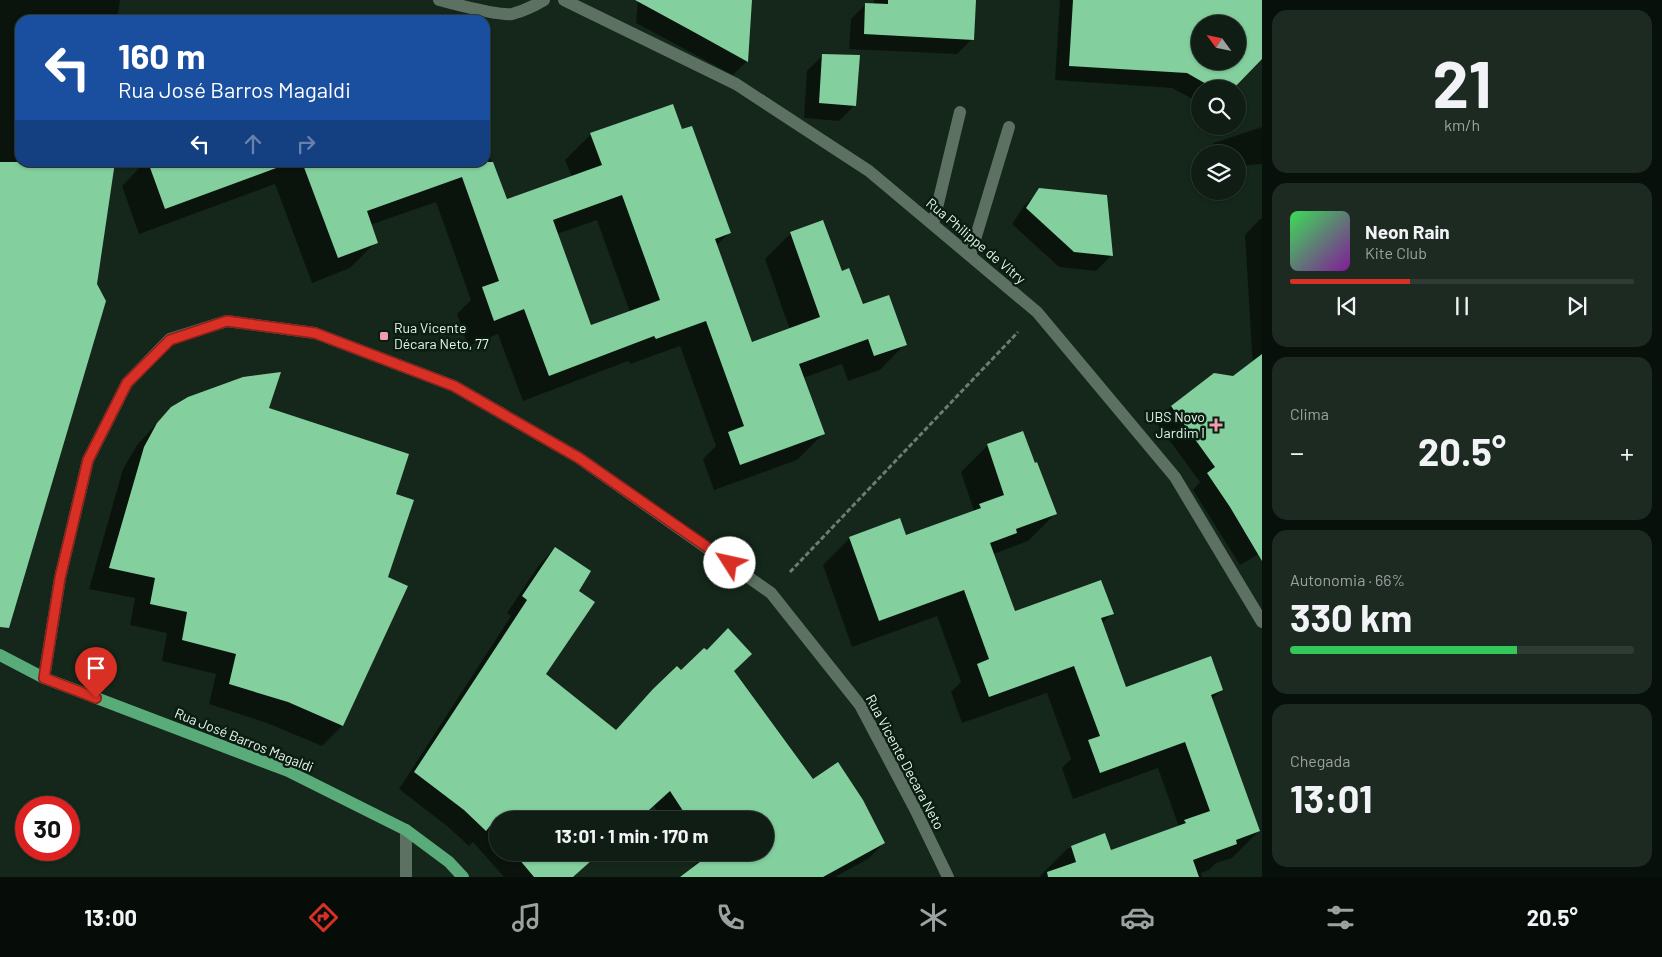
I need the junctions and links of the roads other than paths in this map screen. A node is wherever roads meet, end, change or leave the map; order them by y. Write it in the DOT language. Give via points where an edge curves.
graph roads {
  1 [pos="439,0"];
  2 [pos="544,0"];
  3 [pos="564,0"];
  4 [pos="960,112"];
  5 [pos="1008,127"];
  6 [pos="933,224"];
  7 [pos="970,256"];
  8 [pos="1262,622"];
  9 [pos="0,655"];
  10 [pos="44,678"];
  11 [pos="406,830"];
  12 [pos="406,877"];
  13 [pos="463,877"];
  14 [pos="948,877"];
  1 -- 2 [label="street" via="510,14"];
  3 -- 6 [label="street, Rua Philippe de Vitry" via="736,84 869,171"];
  4 -- 6 [label="street"];
  5 -- 7 [label="street"];
  6 -- 7 [label="street, Rua Philippe de Vitry"];
  7 -- 8 [label="street, Rua Philippe de Vitry" via="1037,312 1175,477"];
  9 -- 10 [label="main road, Rua José Barros Magaldi"];
  10 -- 11 [label="main road, Rua José Barros Magaldi" via="288,771"];
  10 -- 14 [label="street, Rua Vicente Decara Neto" via="60,578 88,460 127,383 170,340 227,321 315,333 454,386 579,458 771,593 860,705"];
  11 -- 12 [label="street"];
  11 -- 13 [label="main road, Rua José Barros Magaldi" via="449,862"];
}
